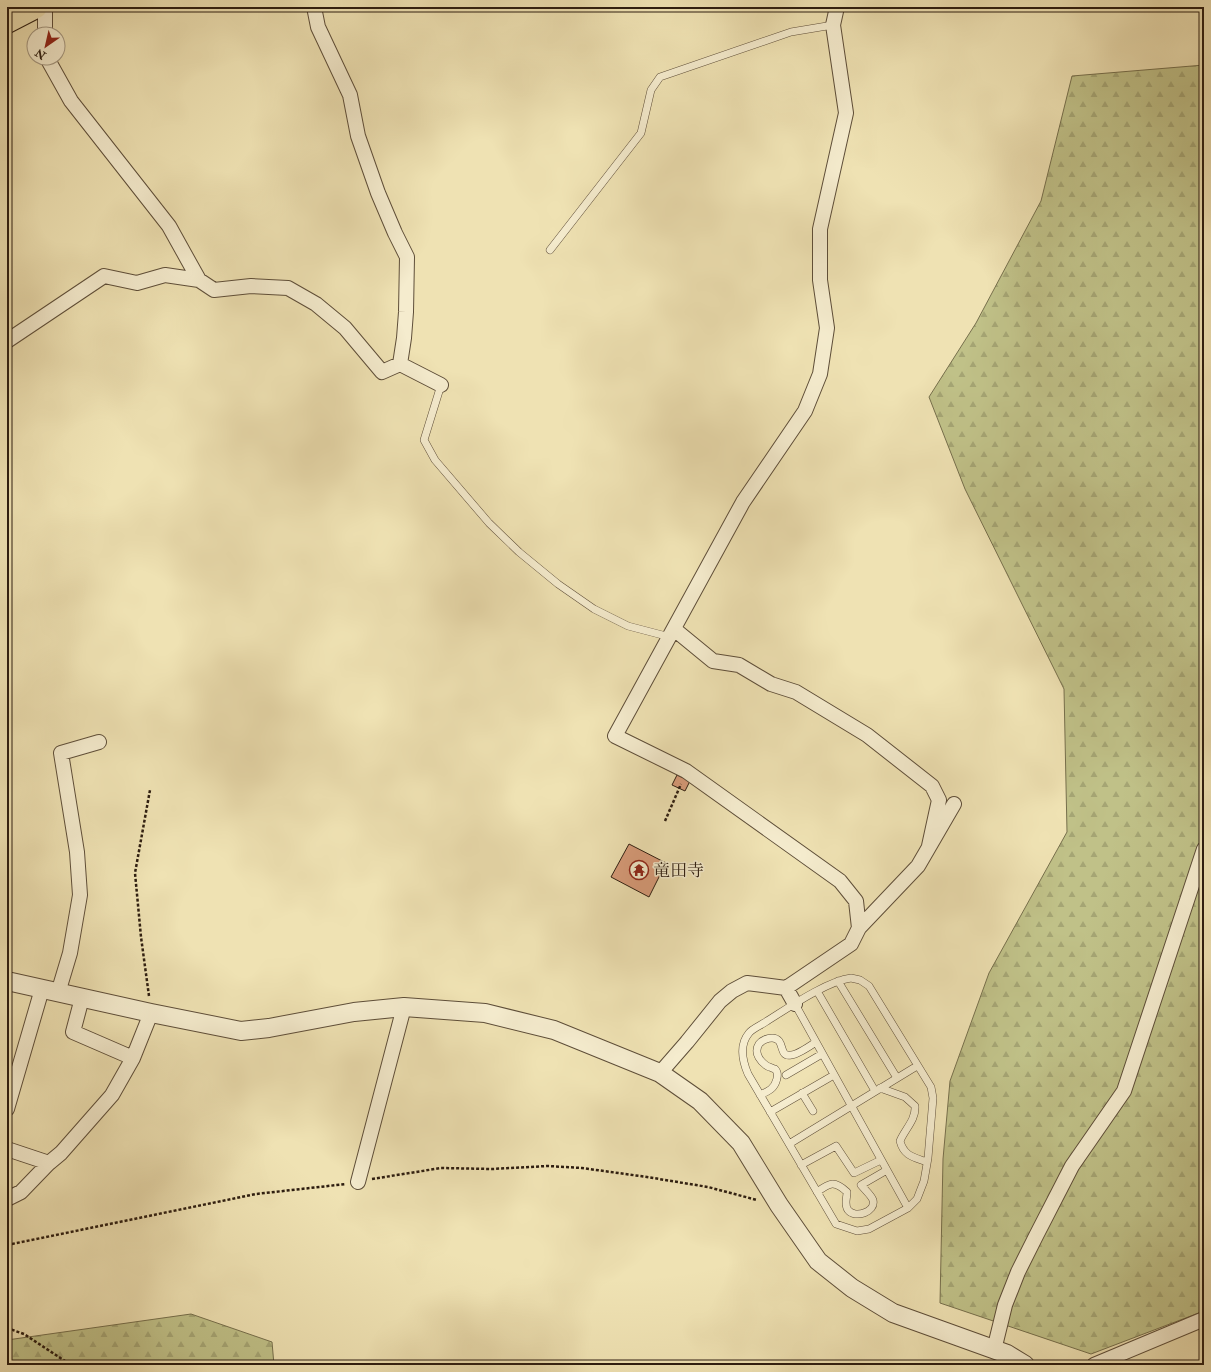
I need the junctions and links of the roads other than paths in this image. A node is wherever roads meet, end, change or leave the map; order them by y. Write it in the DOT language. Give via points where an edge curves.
graph roads {
  1 [pos="36,7"];
  2 [pos="45,7"];
  3 [pos="314,7"];
  4 [pos="837,7"];
  5 [pos="7,22"];
  6 [pos="834,25"];
  7 [pos="46,26"];
  8 [pos="51,66"];
  9 [pos="550,250"];
  10 [pos="199,280"];
  11 [pos="7,341"];
  12 [pos="400,364"];
  13 [pos="441,385"];
  14 [pos="672,633"];
  15 [pos="99,742"];
  16 [pos="954,804"];
  17 [pos="929,846"];
  18 [pos="1204,849"];
  19 [pos="859,928"];
  20 [pos="7,981"];
  21 [pos="838,981"];
  22 [pos="786,988"];
  23 [pos="50,991"];
  24 [pos="817,991"];
  25 [pos="82,998"];
  26 [pos="794,1004"];
  27 [pos="404,1007"];
  28 [pos="151,1013"];
  29 [pos="816,1042"];
  30 [pos="822,1054"];
  31 [pos="133,1058"];
  32 [pos="917,1066"];
  33 [pos="660,1073"];
  34 [pos="834,1074"];
  35 [pos="786,1075"];
  36 [pos="897,1078"];
  37 [pos="877,1090"];
  38 [pos="802,1093"];
  39 [pos="760,1095"];
  40 [pos="851,1106"];
  41 [pos="7,1109"];
  42 [pos="813,1111"];
  43 [pos="770,1112"];
  44 [pos="789,1144"];
  45 [pos="7,1149"];
  46 [pos="881,1160"];
  47 [pos="927,1162"];
  48 [pos="49,1163"];
  49 [pos="801,1165"];
  50 [pos="887,1170"];
  51 [pos="358,1182"];
  52 [pos="817,1192"];
  53 [pos="7,1199"];
  54 [pos="908,1208"];
  55 [pos="1204,1319"];
  56 [pos="994,1350"];
  57 [pos="1024,1365"];
  58 [pos="1094,1365"];
  1 -- 5 [label="main road"];
  2 -- 7 [label="street"];
  3 -- 12 [label="street" via="318,27 350,95 358,136 378,193 407,257 406,312"];
  4 -- 6 [label="street"];
  6 -- 9 [label="lane" via="791,32 660,77 651,90 641,133"];
  6 -- 14 [label="street" via="846,113 820,229 820,280 827,328 820,374 805,411 743,502"];
  8 -- 10 [label="street" via="71,102 169,226"];
  10 -- 11 [label="street" via="164,275 137,283 104,276"];
  10 -- 12 [label="street" via="214,290 251,286 288,288 316,304 345,328 382,372"];
  12 -- 13 [label="street"];
  13 -- 14 [label="lane" via="424,440 435,460 489,523 558,584 594,609 628,626"];
  14 -- 17 [label="street" via="713,661 739,664 772,684 796,692 861,731 932,786 939,800"];
  14 -- 19 [label="street" via="615,736 686,771 840,881 856,901"];
  15 -- 23 [label="street" via="61,753 77,852 80,895 70,953"];
  16 -- 17 [label="street"];
  17 -- 19 [label="street" via="918,866"];
  18 -- 56 [label="street" via="1124,1091 1072,1166 1036,1236 1005,1305"];
  19 -- 22 [label="street" via="851,944"];
  20 -- 23 [label="street"];
  21 -- 24 [label="lane"];
  21 -- 32 [label="lane" via="851,978 869,986"];
  21 -- 36 [label="lane"];
  22 -- 26 [label="street"];
  22 -- 33 [label="street" via="747,983 732,991 720,1001"];
  23 -- 25 [label="street"];
  23 -- 41 [label="street"];
  24 -- 26 [label="lane"];
  24 -- 37 [label="lane"];
  25 -- 28 [label="street"];
  25 -- 31 [label="street" via="73,1032"];
  26 -- 29 [label="lane"];
  26 -- 39 [label="lane" via="749,1033 745,1041 742,1051 743,1062"];
  27 -- 28 [label="street" via="354,1012 241,1031"];
  27 -- 33 [label="street" via="485,1013 554,1030"];
  27 -- 51 [label="street"];
  28 -- 31 [label="street"];
  29 -- 30 [label="lane"];
  29 -- 39 [label="lane" via="792,1056 783,1052 779,1041 775,1039 771,1038 759,1044 758,1057 774,1069 777,1075 772,1089"];
  30 -- 34 [label="lane"];
  30 -- 35 [label="lane"];
  31 -- 48 [label="street" via="112,1094 61,1153"];
  32 -- 36 [label="lane"];
  32 -- 47 [label="lane" via="932,1087"];
  33 -- 56 [label="street" via="700,1101 741,1143 779,1205 818,1261 852,1288 893,1313"];
  34 -- 38 [label="lane"];
  34 -- 40 [label="lane"];
  36 -- 37 [label="lane"];
  37 -- 40 [label="lane"];
  37 -- 47 [label="lane" via="905,1097 915,1106 911,1123 900,1140 906,1154"];
  38 -- 42 [label="lane"];
  38 -- 43 [label="lane"];
  39 -- 43 [label="lane"];
  40 -- 44 [label="lane"];
  40 -- 46 [label="lane"];
  43 -- 44 [label="lane"];
  44 -- 49 [label="lane"];
  45 -- 48 [label="street"];
  46 -- 49 [label="lane" via="854,1173 836,1146"];
  46 -- 50 [label="lane"];
  47 -- 54 [label="lane" via="924,1181 917,1199"];
  48 -- 53 [label="street" via="21,1192"];
  49 -- 52 [label="lane"];
  50 -- 52 [label="lane" via="861,1185 873,1202 872,1207 863,1214 853,1214 848,1210 845,1204 847,1192 838,1185 829,1184"];
  50 -- 54 [label="lane"];
  52 -- 54 [label="lane" via="836,1224 857,1231 869,1229"];
  55 -- 58 [label="street"];
  56 -- 57 [label="street" via="1008,1354"];
}
